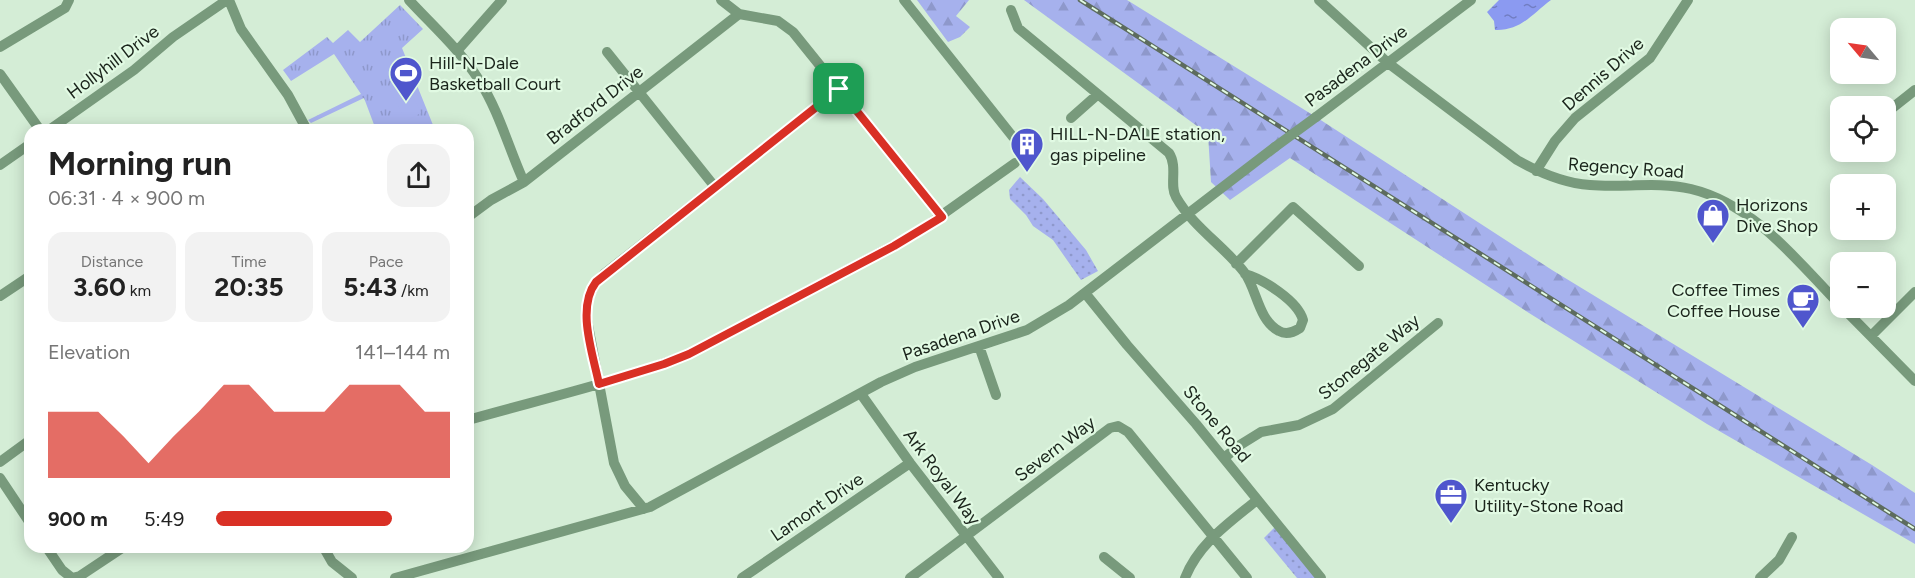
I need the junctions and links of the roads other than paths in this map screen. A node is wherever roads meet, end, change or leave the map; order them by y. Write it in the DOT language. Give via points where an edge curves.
graph roads {
  1 [pos="69,0"];
  2 [pos="228,0"];
  3 [pos="409,0"];
  4 [pos="502,0"];
  5 [pos="721,0"];
  6 [pos="903,0"];
  7 [pos="1319,0"];
  8 [pos="1471,0"];
  9 [pos="1688,0"];
  10 [pos="1011,10"];
  11 [pos="739,14"];
  12 [pos="0,47"];
  13 [pos="457,51"];
  14 [pos="607,52"];
  15 [pos="1388,63"];
  16 [pos="0,74"];
  17 [pos="839,89"];
  18 [pos="1915,90"];
  19 [pos="638,92"];
  20 [pos="1097,95"];
  21 [pos="1896,104"];
  22 [pos="1071,118"];
  23 [pos="36,124"];
  24 [pos="57,124"];
  25 [pos="301,124"];
  26 [pos="1013,137"];
  27 [pos="24,148"];
  28 [pos="1015,163"];
  29 [pos="0,165"];
  30 [pos="1536,171"];
  31 [pos="524,182"];
  32 [pos="715,187"];
  33 [pos="474,213"];
  34 [pos="1188,214"];
  35 [pos="942,217"];
  36 [pos="1236,264"];
  37 [pos="1359,266"];
  38 [pos="1245,274"];
  39 [pos="24,280"];
  40 [pos="1915,292"];
  41 [pos="1085,293"];
  42 [pos="1830,294"];
  43 [pos="0,296"];
  44 [pos="1854,318"];
  45 [pos="1438,323"];
  46 [pos="1871,336"];
  47 [pos="979,346"];
  48 [pos="1915,381"];
  49 [pos="599,384"];
  50 [pos="861,394"];
  51 [pos="996,395"];
  52 [pos="474,418"];
  53 [pos="24,444"];
  54 [pos="1224,458"];
  55 [pos="0,462"];
  56 [pos="910,463"];
  57 [pos="0,478"];
  58 [pos="1257,500"];
  59 [pos="644,509"];
  60 [pos="24,513"];
  61 [pos="966,536"];
  62 [pos="1213,536"];
  63 [pos="1792,537"];
  64 [pos="50,553"];
  65 [pos="114,553"];
  66 [pos="327,553"];
  67 [pos="1104,557"];
  68 [pos="352,578"];
  69 [pos="395,578"];
  70 [pos="742,578"];
  71 [pos="910,578"];
  72 [pos="999,578"];
  73 [pos="1130,578"];
  74 [pos="1185,578"];
  75 [pos="1247,578"];
  76 [pos="1322,578"];
  77 [pos="1760,578"];
  1 -- 12 [label="street" via="65,8"];
  2 -- 24 [label="street, Hollyhill Drive"];
  2 -- 25 [label="street" via="241,29 288,95"];
  3 -- 13 [label="street"];
  4 -- 13 [label="street"];
  5 -- 11 [label="street"];
  6 -- 26 [label="street"];
  7 -- 15 [label="street, Regency Road"];
  8 -- 15 [label="street, Pasadena Drive"];
  9 -- 30 [label="street, Dennis Drive" via="1650,58 1575,118 1554,141"];
  10 -- 20 [label="street" via="1018,28"];
  11 -- 17 [label="street" via="785,25"];
  11 -- 19 [label="street, Bradford Drive"];
  13 -- 31 [label="street" via="488,96"];
  14 -- 19 [label="street"];
  15 -- 30 [label="street, Regency Road"];
  15 -- 34 [label="street, Pasadena Drive, bridge"];
  16 -- 23 [label="street"];
  17 -- 32 [label="street"];
  17 -- 35 [label="street"];
  18 -- 21 [label="street"];
  19 -- 31 [label="street, Bradford Drive"];
  19 -- 32 [label="street"];
  20 -- 22 [label="street"];
  20 -- 34 [label="street" via="1169,153 1173,160 1174,195"];
  27 -- 29 [label="street"];
  28 -- 35 [label="street"];
  30 -- 42 [label="street, Regency Road" via="1571,183 1664,185 1716,197 1757,222"];
  31 -- 33 [label="street, Bradford Drive"];
  32 -- 49 [label="street" via="591,288 586,320"];
  34 -- 36 [label="street"];
  34 -- 41 [label="street, Pasadena Drive"];
  35 -- 49 [label="street" via="689,354"];
  36 -- 37 [label="street" via="1293,207"];
  36 -- 38 [label="street"];
  38 -- 38 [label="street" via="1260,278 1297,306 1303,320 1300,328 1291,333 1280,332 1271,325"];
  39 -- 43 [label="street"];
  40 -- 46 [label="street"];
  41 -- 47 [label="street, Pasadena Drive" via="1037,325"];
  41 -- 54 [label="street, Stone Road"];
  44 -- 46 [label="street, Regency Road"];
  45 -- 54 [label="street, Stonegate Way" via="1325,414 1299,425 1261,432"];
  46 -- 48 [label="street, Regency Road"];
  47 -- 50 [label="street, Pasadena Drive" via="904,372"];
  47 -- 51 [label="street"];
  49 -- 52 [label="street"];
  49 -- 59 [label="street" via="614,462 631,495"];
  50 -- 56 [label="street, Ark Royal Way"];
  50 -- 59 [label="street, Pasadena Drive"];
  53 -- 55 [label="street"];
  54 -- 58 [label="street, Stone Road"];
  56 -- 61 [label="street, Ark Royal Way"];
  56 -- 70 [label="street, Lamont Drive"];
  57 -- 60 [label="street"];
  58 -- 62 [label="street"];
  58 -- 76 [label="street, Stone Road"];
  59 -- 69 [label="street, Pasadena Drive"];
  61 -- 62 [label="street, Severn Way" via="1110,428 1118,426 1128,432"];
  61 -- 71 [label="street, Severn Way"];
  61 -- 72 [label="street, Ark Royal Way"];
  62 -- 74 [label="street" via="1193,560"];
  62 -- 75 [label="street, Severn Way"];
  63 -- 77 [label="street" via="1779,560"];
  64 -- 65 [label="street" via="72,578"];
  66 -- 68 [label="street"];
  67 -- 73 [label="street"];
}
